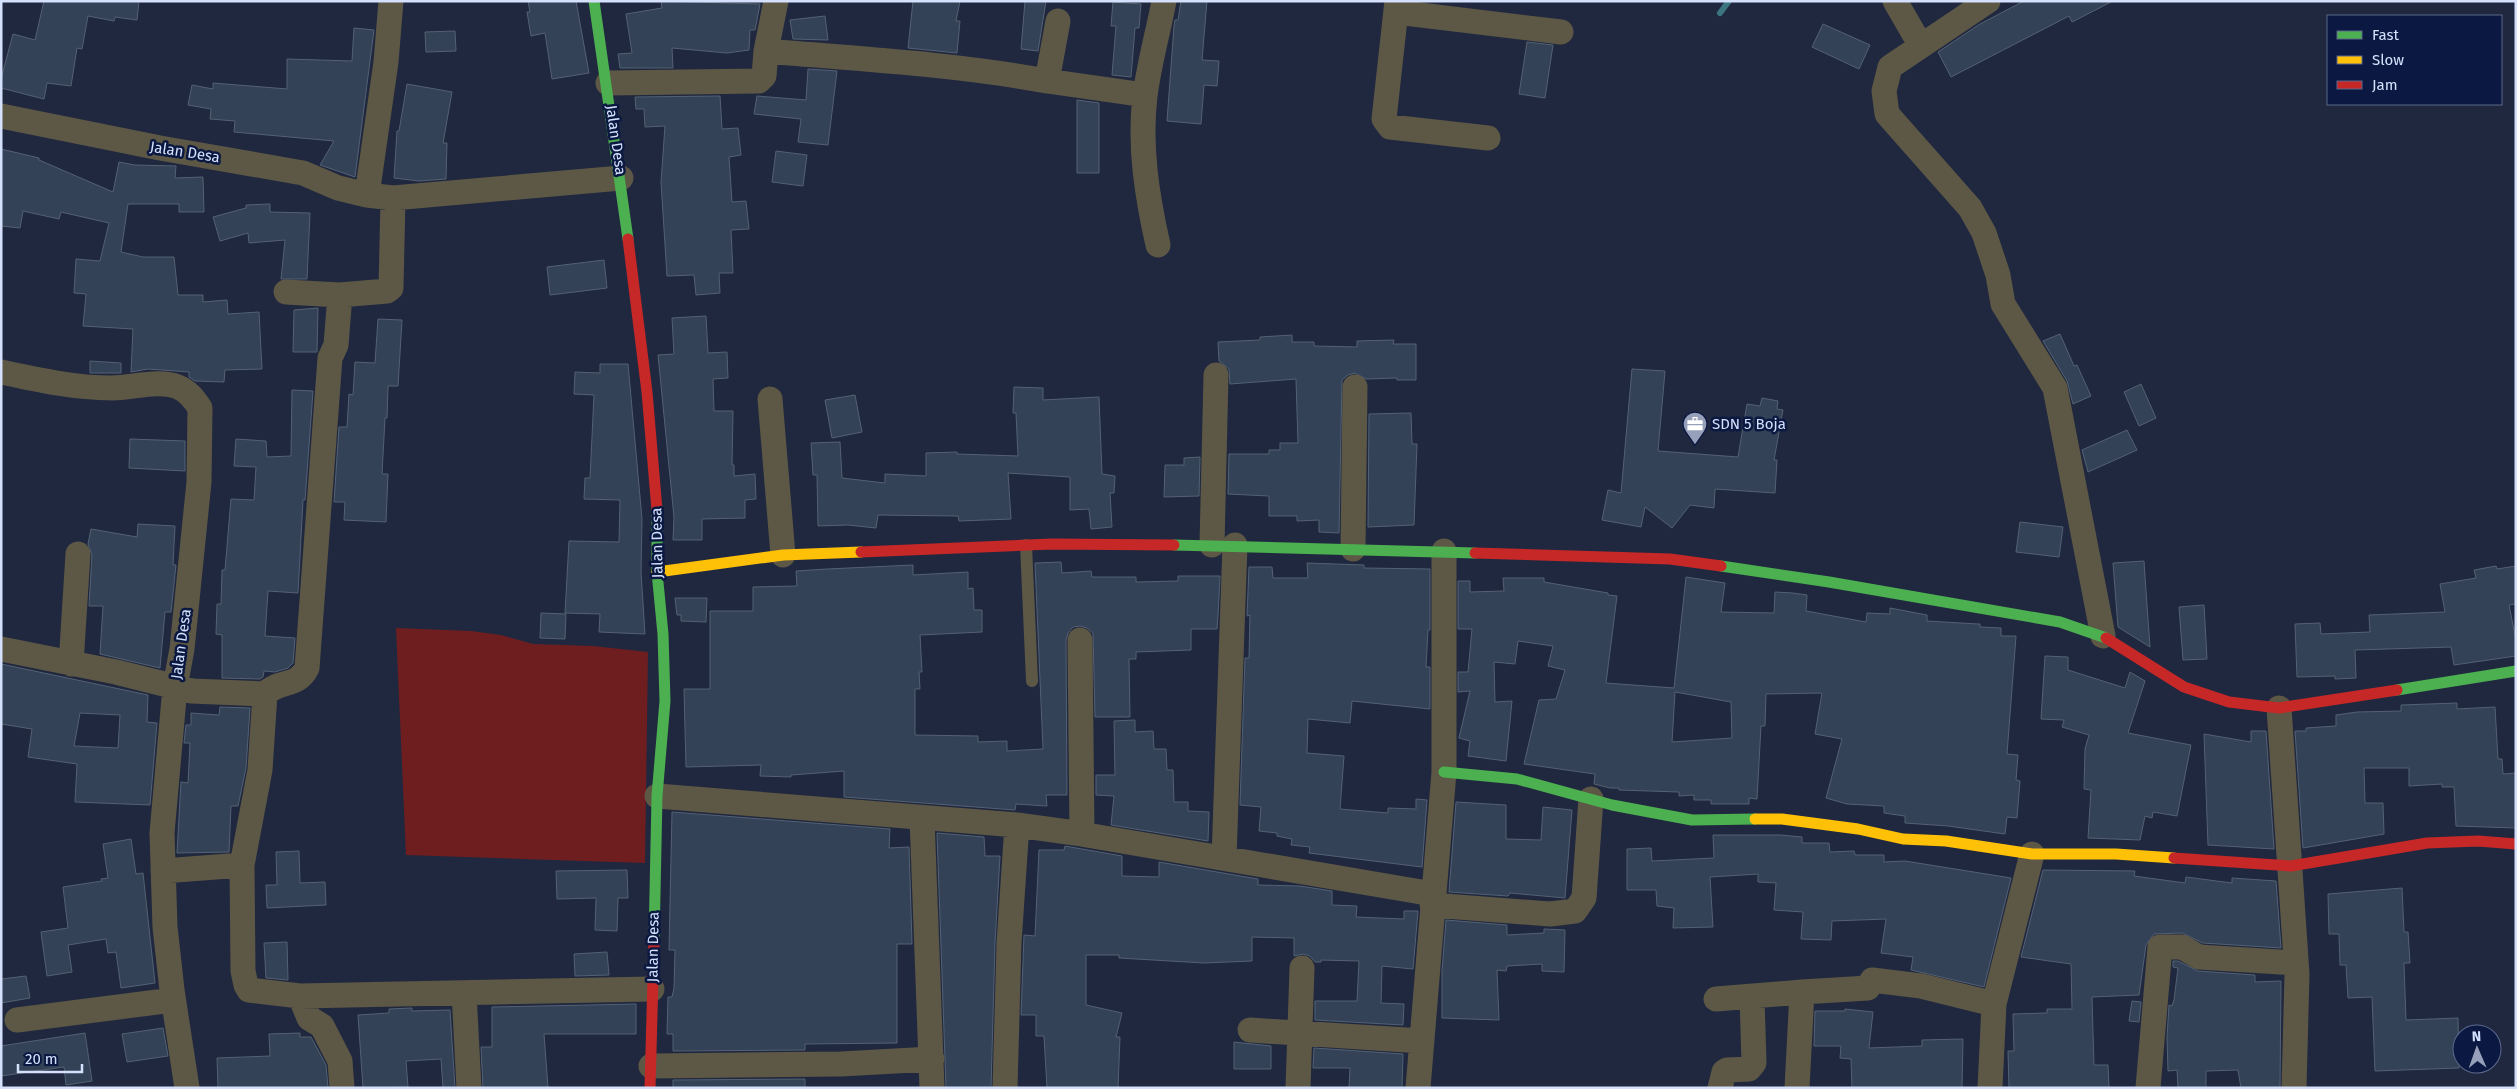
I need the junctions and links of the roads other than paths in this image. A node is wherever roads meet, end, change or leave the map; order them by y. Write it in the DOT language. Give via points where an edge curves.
graph roads {
  1 [pos="391,1"];
  2 [pos="594,1"];
  3 [pos="776,1"];
  4 [pos="1164,1"];
  5 [pos="1895,1"];
  6 [pos="1988,1"];
  7 [pos="1396,6"];
  8 [pos="1058,21"];
  9 [pos="1561,32"];
  10 [pos="1921,46"];
  11 [pos="766,51"];
  12 [pos="1047,80"];
  13 [pos="608,84"];
  14 [pos="1145,95"];
  15 [pos="1,116"];
  16 [pos="1488,138"];
  17 [pos="622,178"];
  18 [pos="367,195"];
  19 [pos="393,198"];
  20 [pos="1158,245"];
  21 [pos="286,292"];
  22 [pos="340,295"];
  23 [pos="1,372"];
  24 [pos="1216,375"];
  25 [pos="1355,387"];
  26 [pos="770,399"];
  27 [pos="1026,545"];
  28 [pos="1223,545"];
  29 [pos="1353,548"];
  30 [pos="1444,551"];
  31 [pos="78,554"];
  32 [pos="783,554"];
  33 [pos="657,572"];
  34 [pos="2103,636"];
  35 [pos="1080,640"];
  36 [pos="1,649"];
  37 [pos="70,664"];
  38 [pos="2516,671"];
  39 [pos="1032,681"];
  40 [pos="175,687"];
  41 [pos="265,694"];
  42 [pos="2279,708"];
  43 [pos="1444,772"];
  44 [pos="656,796"];
  45 [pos="1591,799"];
  46 [pos="922,818"];
  47 [pos="1017,826"];
  48 [pos="1082,834"];
  49 [pos="2516,844"];
  50 [pos="2032,854"];
  51 [pos="1224,858"];
  52 [pos="242,865"];
  53 [pos="2291,866"];
  54 [pos="163,871"];
  55 [pos="1432,900"];
  56 [pos="2296,963"];
  57 [pos="1302,968"];
  58 [pos="652,989"];
  59 [pos="464,992"];
  60 [pos="1802,992"];
  61 [pos="300,996"];
  62 [pos="1752,996"];
  63 [pos="1716,999"];
  64 [pos="174,1000"];
  65 [pos="1994,1004"];
  66 [pos="17,1020"];
  67 [pos="1250,1030"];
  68 [pos="1299,1033"];
  69 [pos="1422,1041"];
  70 [pos="932,1059"];
  71 [pos="651,1077"];
  72 [pos="187,1088"];
  73 [pos="342,1088"];
  74 [pos="469,1088"];
  75 [pos="932,1088"];
  76 [pos="1005,1088"];
  77 [pos="1298,1088"];
  78 [pos="1418,1088"];
  79 [pos="1720,1088"];
  80 [pos="1797,1088"];
  81 [pos="1990,1088"];
  82 [pos="2148,1088"];
  83 [pos="2294,1088"];
  1 -- 18 [label="street" via="386,62"];
  2 -- 13 [label="street, Jalan Desa"];
  3 -- 11 [label="street"];
  4 -- 14 [label="street"];
  5 -- 10 [label="street"];
  6 -- 10 [label="street"];
  7 -- 9 [label="street"];
  7 -- 16 [label="street" via="1386,124"];
  8 -- 12 [label="street"];
  10 -- 34 [label="street" via="1890,68 1884,92 1886,114 1970,208 1984,233 1998,275 2003,304 2055,388"];
  11 -- 12 [label="street" via="895,61"];
  11 -- 13 [label="street" via="764,76 759,81"];
  12 -- 14 [label="street"];
  13 -- 17 [label="street, Jalan Desa"];
  14 -- 20 [label="street" via="1144,169"];
  15 -- 18 [label="street, Jalan Desa" via="303,173 338,188"];
  17 -- 19 [label="street, Jalan Desa"];
  17 -- 33 [label="street, Jalan Desa" via="647,392 658,518"];
  18 -- 19 [label="street, Jalan Desa"];
  19 -- 22 [label="street" via="391,290"];
  21 -- 22 [label="street"];
  22 -- 41 [label="street" via="336,345 330,358 307,668 297,680 273,686"];
  23 -- 40 [label="street, Jalan Desa" via="55,383 113,388 168,385 185,391 200,408 199,482 182,649"];
  24 -- 28 [label="street"];
  25 -- 29 [label="street"];
  26 -- 32 [label="street"];
  27 -- 28 [label="street"];
  27 -- 32 [label="street"];
  27 -- 39 [label="lane"];
  28 -- 29 [label="street"];
  28 -- 51 [label="street"];
  29 -- 30 [label="street"];
  30 -- 34 [label="street" via="1670,560 1742,568 2060,622"];
  30 -- 43 [label="street"];
  31 -- 37 [label="street"];
  32 -- 33 [label="street"];
  33 -- 44 [label="street, Jalan Desa" via="665,701"];
  34 -- 42 [label="street" via="2184,687 2229,702"];
  35 -- 48 [label="street"];
  36 -- 37 [label="street"];
  37 -- 40 [label="street"];
  38 -- 42 [label="street"];
  40 -- 41 [label="street" via="192,691"];
  40 -- 54 [label="street, Jalan Desa" via="162,833"];
  41 -- 52 [label="street" via="260,770"];
  42 -- 53 [label="street"];
  43 -- 45 [label="street" via="1517,779"];
  43 -- 55 [label="street"];
  44 -- 46 [label="street"];
  44 -- 58 [label="street, Jalan Desa"];
  45 -- 50 [label="street" via="1692,820 1782,819 1858,829 1903,839 1946,841"];
  45 -- 55 [label="street" via="1584,898 1575,911 1550,914"];
  46 -- 47 [label="street"];
  46 -- 70 [label="street"];
  47 -- 48 [label="street"];
  47 -- 76 [label="street" via="1009,943"];
  48 -- 51 [label="street"];
  49 -- 53 [label="street" via="2478,841 2427,843"];
  50 -- 53 [label="street" via="2116,854"];
  50 -- 65 [label="street"];
  51 -- 55 [label="street"];
  52 -- 54 [label="street"];
  52 -- 61 [label="street" via="243,972 246,985 249,990"];
  53 -- 56 [label="street"];
  54 -- 64 [label="street, Jalan Desa" via="165,927"];
  55 -- 69 [label="street"];
  56 -- 82 [label="street" via="2199,957 2183,947 2160,947"];
  56 -- 83 [label="street"];
  57 -- 68 [label="street"];
  58 -- 59 [label="street"];
  58 -- 71 [label="street, Jalan Desa"];
  59 -- 61 [label="street"];
  59 -- 74 [label="street"];
  60 -- 62 [label="street"];
  60 -- 65 [label="street" via="1868,988 1872,980 1921,986"];
  60 -- 80 [label="street"];
  61 -- 73 [label="street" via="308,1018 322,1026 340,1062"];
  62 -- 63 [label="street"];
  62 -- 79 [label="street" via="1754,1062 1749,1069 1724,1072"];
  64 -- 66 [label="street"];
  64 -- 72 [label="street, Jalan Desa"];
  65 -- 81 [label="street"];
  67 -- 68 [label="street"];
  68 -- 69 [label="street"];
  68 -- 77 [label="street"];
  69 -- 78 [label="street"];
  70 -- 71 [label="street"];
  70 -- 75 [label="street"];
}
